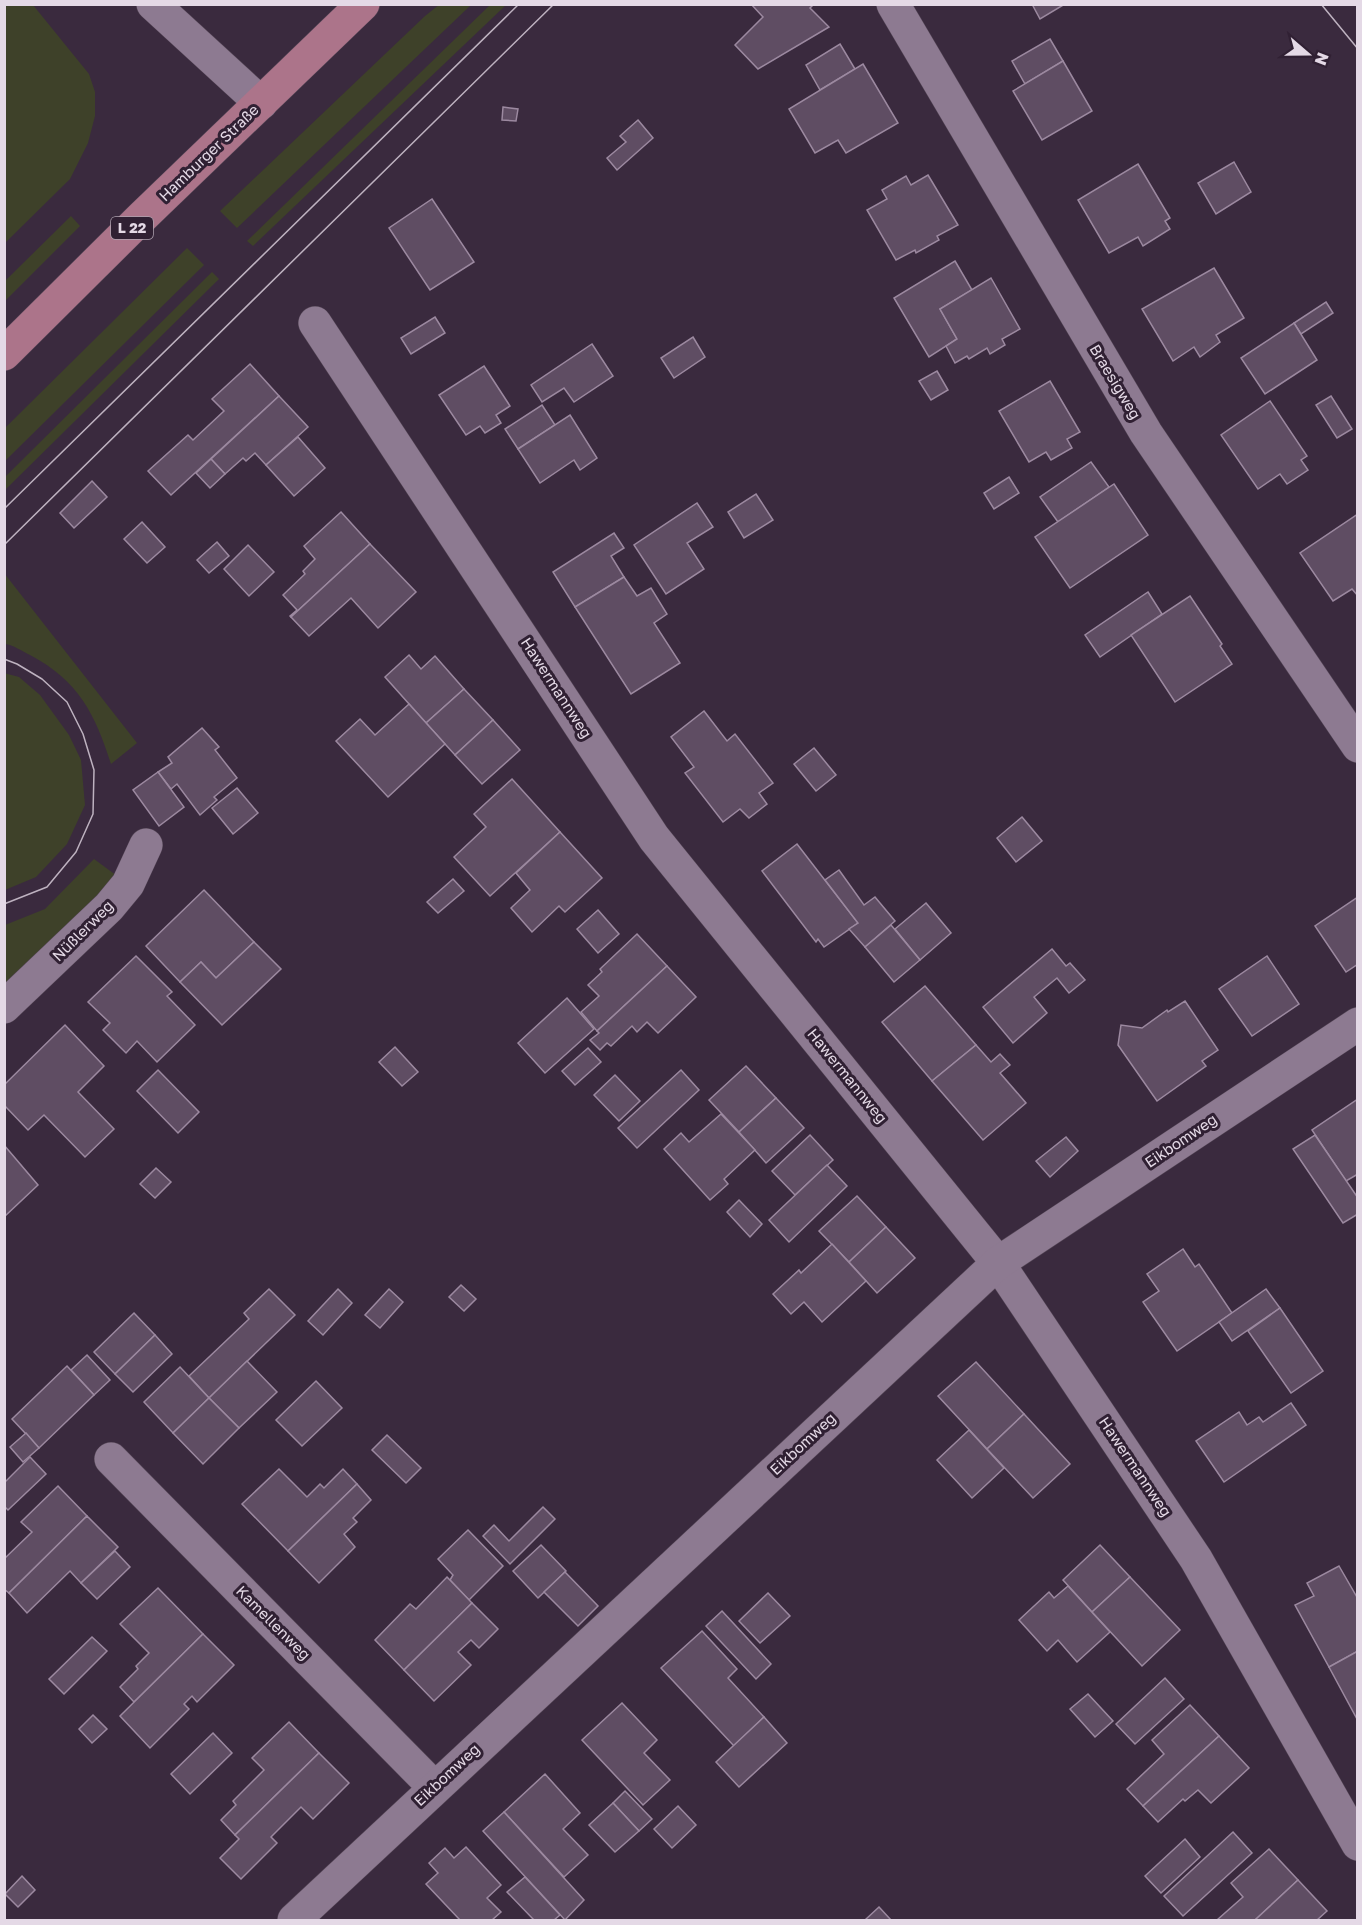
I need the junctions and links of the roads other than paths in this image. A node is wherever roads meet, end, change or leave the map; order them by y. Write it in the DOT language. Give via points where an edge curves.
graph roads {
  1 [pos="153,4"];
  2 [pos="363,4"];
  3 [pos="893,4"];
  4 [pos="261,103"];
  5 [pos="315,323"];
  6 [pos="4,354"];
  7 [pos="1358,746"];
  8 [pos="146,845"];
  9 [pos="4,1007"];
  10 [pos="1358,1024"];
  11 [pos="998,1263"];
  12 [pos="111,1459"];
  13 [pos="434,1787"];
  14 [pos="1358,1844"];
  15 [pos="294,1920"];
  1 -- 4 [label="street"];
  2 -- 4 [label="main road, Hamburger Straße / L 22"];
  3 -- 7 [label="street, Braesigweg" via="1146,433"];
  4 -- 6 [label="main road, Hamburger Straße / L 22"];
  5 -- 11 [label="street, Hawermannweg" via="654,838"];
  8 -- 9 [label="street, Nüßlerweg" via="128,884 109,907"];
  10 -- 11 [label="street, Eikbomweg"];
  11 -- 13 [label="street, Eikbomweg"];
  11 -- 14 [label="street, Hawermannweg" via="1196,1559"];
  12 -- 13 [label="street, Kamellenweg"];
  13 -- 15 [label="street, Eikbomweg"];
}
